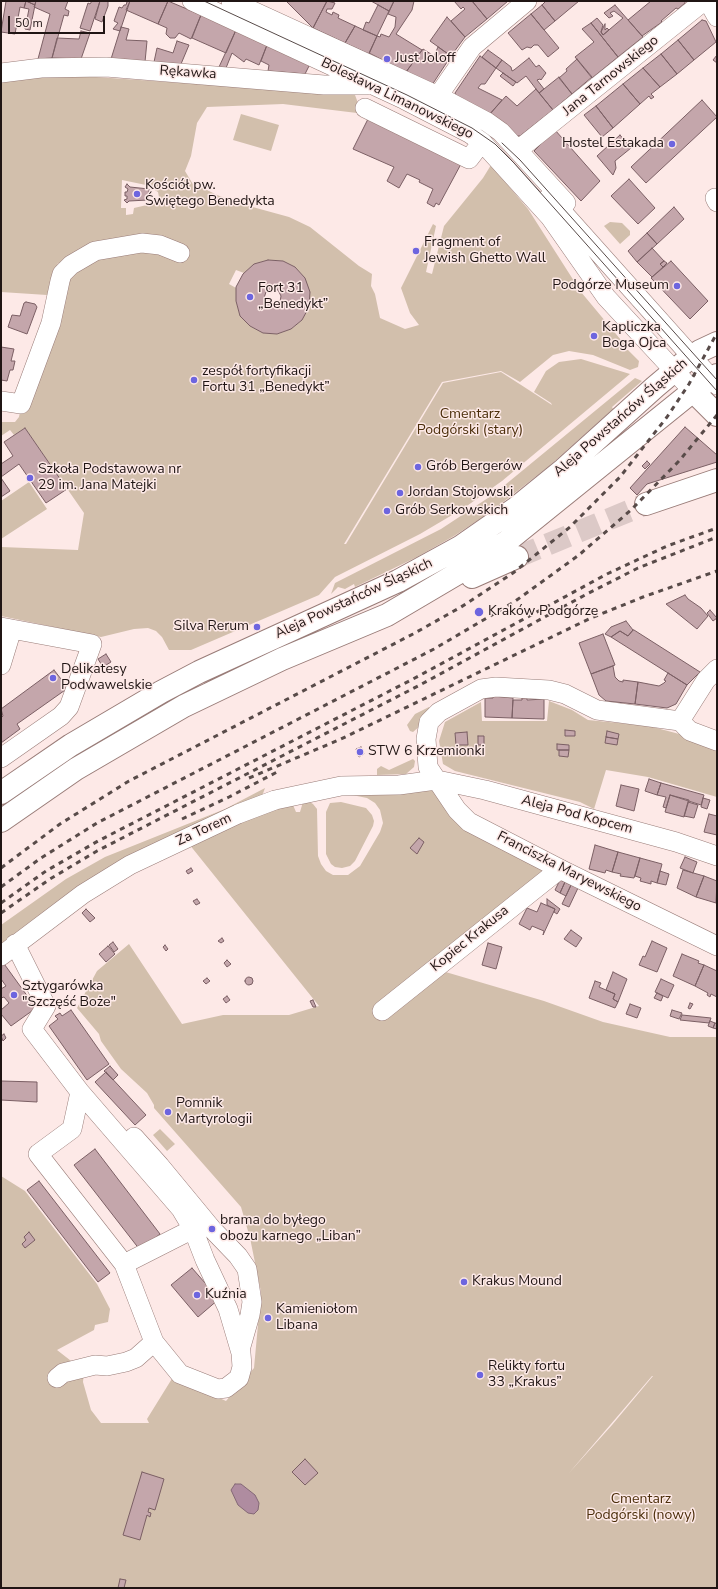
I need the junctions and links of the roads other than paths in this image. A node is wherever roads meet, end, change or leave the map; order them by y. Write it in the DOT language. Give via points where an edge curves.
graph roads {
  1 [pos="231,1"];
  2 [pos="247,1"];
  3 [pos="527,1"];
  4 [pos="704,1"];
  5 [pos="708,1"];
  6 [pos="202,2"];
  7 [pos="265,17"];
  8 [pos="717,17"];
  9 [pos="1,73"];
  10 [pos="374,86"];
  11 [pos="438,96"];
  12 [pos="365,108"];
  13 [pos="482,142"];
  14 [pos="518,150"];
  15 [pos="180,253"];
  16 [pos="703,350"];
  17 [pos="674,372"];
  18 [pos="715,377"];
  19 [pos="693,391"];
  20 [pos="1,401"];
  21 [pos="717,415"];
  22 [pos="716,480"];
  23 [pos="646,504"];
  24 [pos="517,557"];
  25 [pos="387,615"];
  26 [pos="6,628"];
  27 [pos="1,665"];
  28 [pos="717,669"];
  29 [pos="680,720"];
  30 [pos="717,741"];
  31 [pos="1,758"];
  32 [pos="436,780"];
  33 [pos="1,793"];
  34 [pos="1,821"];
  35 [pos="717,856"];
  36 [pos="560,868"];
  37 [pos="15,944"];
  38 [pos="717,946"];
  39 [pos="1,956"];
  40 [pos="382,1011"];
  41 [pos="76,1087"];
  42 [pos="194,1229"];
  43 [pos="124,1264"];
  44 [pos="154,1342"];
  45 [pos="240,1350"];
  46 [pos="57,1378"];
  1 -- 7 [label="street, Bolesława Limanowskiego"];
  2 -- 7 [label="street"];
  3 -- 11 [label="street" via="472,47"];
  4 -- 14 [label="street, Jana Tarnowskiego"];
  5 -- 8 [label="street"];
  6 -- 10 [label="street, Bolesława Limanowskiego"];
  6 -- 16 [label="street" via="474,125 497,141"];
  7 -- 11 [label="street, Bolesława Limanowskiego"];
  9 -- 10 [label="street, Rękawka" via="41,68 106,67 324,85"];
  10 -- 13 [label="street, Bolesława Limanowskiego" via="469,133"];
  11 -- 14 [label="street, Bolesława Limanowskiego" via="502,132"];
  12 -- 13 [label="street" via="469,158"];
  13 -- 17 [label="street, Bolesława Limanowskiego" via="550,218 606,297"];
  14 -- 16 [label="street, Bolesława Limanowskiego"];
  15 -- 20 [label="street" via="160,245 142,242 95,251 71,265 62,274 51,323 22,404"];
  16 -- 17 [label="main road, Aleja Powstańców Śląskich"];
  16 -- 18 [label="street"];
  17 -- 19 [label="street, Bolesława Limanowskiego"];
  17 -- 33 [label="main road, Aleja Powstańców Śląskich" via="564,469 516,508 460,547 398,581 161,692 71,745"];
  18 -- 19 [label="main road, Aleja Powstańców Śląskich"];
  19 -- 21 [label="main road"];
  19 -- 25 [label="main road, Aleja Powstańców Śląskich" via="506,542"];
  22 -- 23 [label="main road"];
  24 -- 25 [label="main road"];
  25 -- 34 [label="main road, Aleja Powstańców Śląskich" via="282,659 184,706 76,768"];
  26 -- 27 [label="street"];
  26 -- 31 [label="street" via="92,644 70,707"];
  28 -- 29 [label="street" via="706,680"];
  29 -- 30 [label="street" via="690,731"];
  29 -- 32 [label="street, Franciszka Maryewskiego" via="597,710 565,694 549,690 485,688 445,707 429,722 426,734 427,763"];
  32 -- 35 [label="street, Aleja Pod Kopcem" via="486,790 676,842"];
  32 -- 36 [label="street, Franciszka Maryewskiego" via="457,810 470,822"];
  32 -- 37 [label="street, Za Torem" via="320,789 275,800 238,814 130,865 83,894"];
  36 -- 38 [label="street, Franciszka Maryewskiego"];
  36 -- 40 [label="street, Kopiec Krakusa"];
  37 -- 39 [label="street, Za Torem"];
  37 -- 41 [label="street" via="46,1006 32,1029"];
  41 -- 42 [label="street" via="181,1209"];
  41 -- 43 [label="street" via="72,1129 38,1154"];
  41 -- 45 [label="street" via="88,1086 104,1102 247,1269 252,1302"];
  42 -- 43 [label="street"];
  42 -- 45 [label="street" via="205,1260 228,1309"];
  43 -- 44 [label="street"];
  44 -- 45 [label="street" via="180,1374 218,1389 226,1388 238,1378 242,1367"];
  44 -- 46 [label="street" via="136,1358 126,1362 106,1366 95,1365 63,1373"];
}
